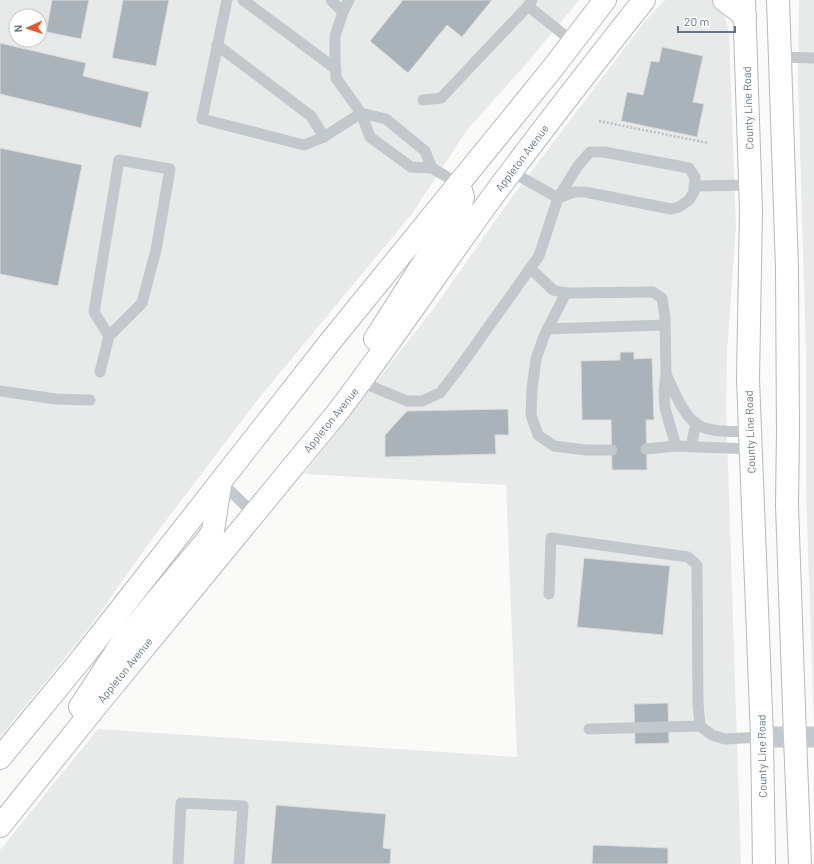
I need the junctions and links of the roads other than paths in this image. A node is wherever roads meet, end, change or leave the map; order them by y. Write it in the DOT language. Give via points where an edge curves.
graph roads {
  1 [pos="227,0"];
  2 [pos="243,0"];
  3 [pos="331,0"];
  4 [pos="349,0"];
  5 [pos="605,0"];
  6 [pos="644,0"];
  7 [pos="724,0"];
  8 [pos="778,0"];
  9 [pos="530,3"];
  10 [pos="744,8"];
  11 [pos="343,12"];
  12 [pos="573,42"];
  13 [pos="217,46"];
  14 [pos="780,57"];
  15 [pos="814,58"];
  16 [pos="595,62"];
  17 [pos="336,69"];
  18 [pos="423,100"];
  19 [pos="361,112"];
  20 [pos="324,137"];
  21 [pos="432,168"];
  22 [pos="512,172"];
  23 [pos="459,184"];
  24 [pos="750,185"];
  25 [pos="694,186"];
  26 [pos="558,198"];
  27 [pos="488,203"];
  28 [pos="530,268"];
  29 [pos="566,294"];
  30 [pos="665,325"];
  31 [pos="547,329"];
  32 [pos="109,336"];
  33 [pos="100,372"];
  34 [pos="666,374"];
  35 [pos="361,382"];
  36 [pos="0,391"];
  37 [pos="90,400"];
  38 [pos="337,413"];
  39 [pos="696,423"];
  40 [pos="750,440"];
  41 [pos="676,446"];
  42 [pos="691,447"];
  43 [pos="646,449"];
  44 [pos="612,450"];
  45 [pos="221,482"];
  46 [pos="254,514"];
  47 [pos="549,594"];
  48 [pos="700,726"];
  49 [pos="589,729"];
  50 [pos="762,737"];
  51 [pos="804,737"];
  52 [pos="0,758"];
  53 [pos="44,771"];
  54 [pos="0,826"];
  55 [pos="178,864"];
  56 [pos="239,864"];
  57 [pos="764,864"];
  58 [pos="800,864"];
  1 -- 13 [label="lane"];
  2 -- 17 [label="lane"];
  3 -- 11 [label="lane"];
  4 -- 11 [label="lane"];
  5 -- 12 [label="main road"];
  6 -- 16 [label="main road, Appleton Avenue"];
  7 -- 10 [label="main road"];
  8 -- 14 [label="main road"];
  9 -- 12 [label="lane"];
  9 -- 18 [label="lane" via="441,98"];
  10 -- 24 [label="main road, County Line Road"];
  11 -- 17 [label="lane" via="335,36"];
  12 -- 16 [label="main road"];
  12 -- 23 [label="main road"];
  13 -- 20 [label="lane" via="311,116"];
  13 -- 20 [label="lane" via="202,119 304,145"];
  14 -- 15 [label="lane"];
  14 -- 51 [label="main road" via="787,268 787,505"];
  16 -- 22 [label="main road, Appleton Avenue"];
  17 -- 19 [label="lane" via="336,78"];
  19 -- 20 [label="lane"];
  19 -- 21 [label="lane" via="386,119 425,151"];
  19 -- 21 [label="lane" via="370,137 410,167"];
  21 -- 23 [label="lane"];
  22 -- 26 [label="lane"];
  22 -- 27 [label="main road, Appleton Avenue"];
  23 -- 27 [label="main road"];
  23 -- 38 [label="main road" via="463,197 460,208 376,337"];
  23 -- 45 [label="main road" via="330,342"];
  24 -- 25 [label="lane"];
  24 -- 40 [label="main road, County Line Road"];
  25 -- 26 [label="lane" via="694,192 689,200 679,208 671,209 586,192 574,192"];
  25 -- 26 [label="lane" via="695,177 689,168 604,152 590,152 577,167"];
  26 -- 28 [label="lane" via="539,256"];
  27 -- 35 [label="main road, Appleton Avenue"];
  28 -- 29 [label="lane" via="554,290"];
  28 -- 35 [label="lane" via="440,393 422,401 407,401"];
  29 -- 30 [label="lane" via="653,292 662,298"];
  29 -- 31 [label="lane"];
  30 -- 31 [label="lane"];
  30 -- 34 [label="lane"];
  31 -- 44 [label="lane" via="536,359 532,389 531,415 538,435 554,446"];
  32 -- 32 [label="lane" via="94,312 119,160 170,169 156,250 142,304"];
  32 -- 33 [label="lane"];
  34 -- 39 [label="lane" via="685,411"];
  34 -- 41 [label="lane" via="665,408"];
  35 -- 38 [label="main road, Appleton Avenue"];
  36 -- 37 [label="lane" via="56,399"];
  38 -- 46 [label="main road, Appleton Avenue"];
  39 -- 40 [label="lane"];
  39 -- 42 [label="lane"];
  40 -- 42 [label="lane"];
  40 -- 50 [label="main road, County Line Road"];
  41 -- 42 [label="lane"];
  41 -- 43 [label="lane"];
  45 -- 46 [label="lane"];
  45 -- 52 [label="main road"];
  45 -- 53 [label="main road" via="213,531 125,638 81,704"];
  46 -- 53 [label="main road, Appleton Avenue"];
  47 -- 48 [label="lane" via="551,538 688,558 696,565"];
  48 -- 49 [label="lane"];
  48 -- 50 [label="lane" via="712,735 725,739"];
  50 -- 51 [label="street"];
  50 -- 57 [label="main road, County Line Road"];
  51 -- 58 [label="main road"];
  53 -- 54 [label="main road, Appleton Avenue"];
  55 -- 56 [label="lane" via="181,803 243,806"];
}
